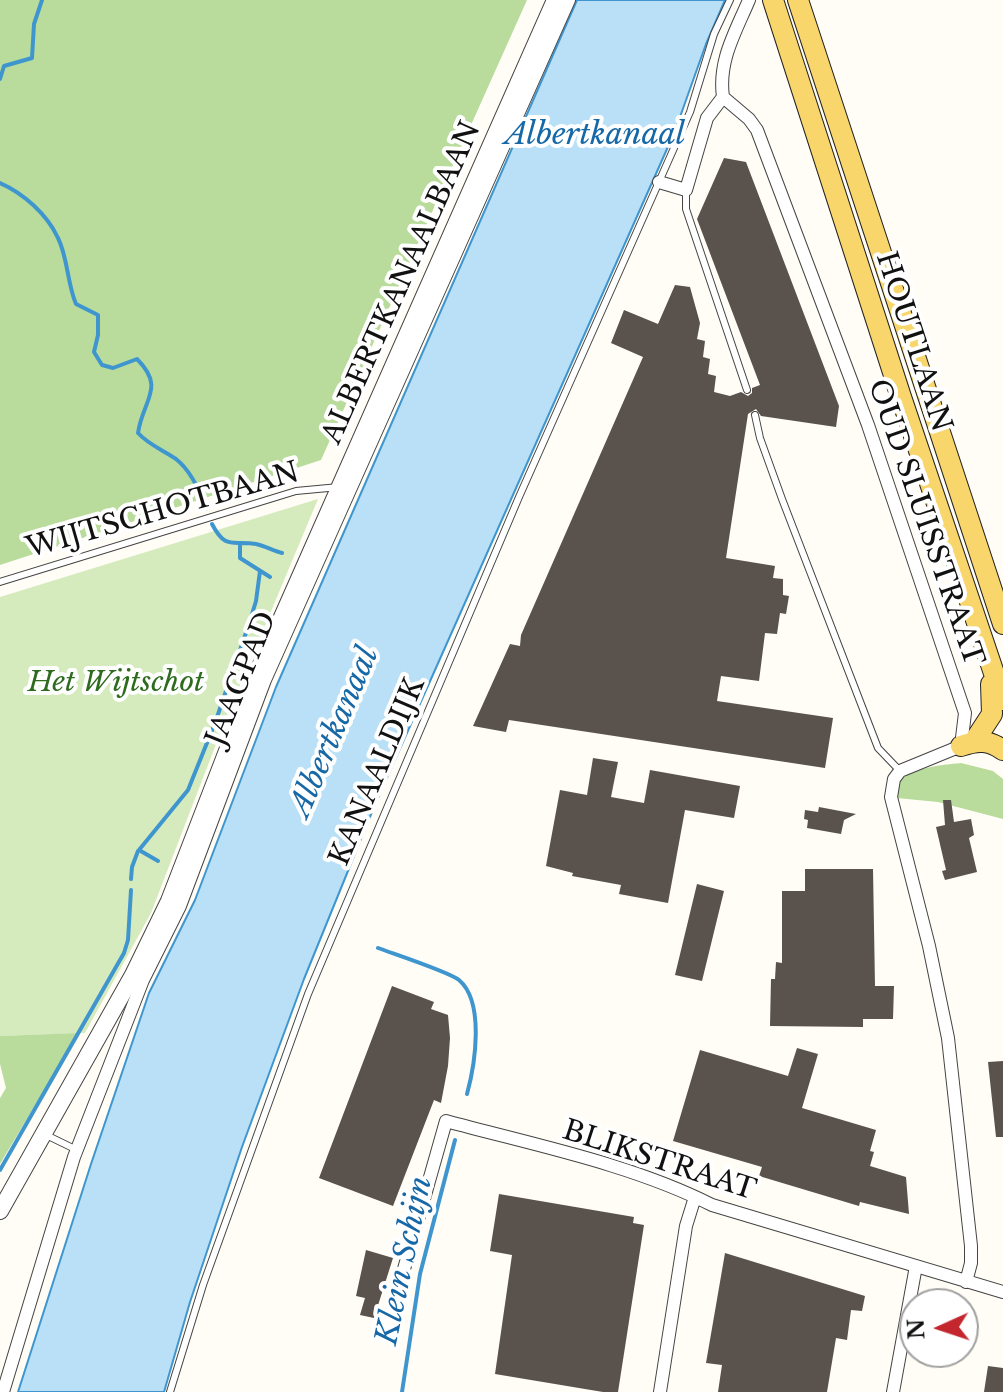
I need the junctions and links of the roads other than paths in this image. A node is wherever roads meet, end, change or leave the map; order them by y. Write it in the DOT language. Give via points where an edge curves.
graph roads {
  1 [pos="555,0"];
  2 [pos="569,0"];
  3 [pos="730,0"];
  4 [pos="749,0"];
  5 [pos="798,0"];
  6 [pos="774,3"];
  7 [pos="723,97"];
  8 [pos="659,182"];
  9 [pos="686,190"];
  10 [pos="747,390"];
  11 [pos="755,415"];
  12 [pos="339,487"];
  13 [pos="0,582"];
  14 [pos="1003,624"];
  15 [pos="990,660"];
  16 [pos="1003,700"];
  17 [pos="968,743"];
  18 [pos="1003,750"];
  19 [pos="900,771"];
  20 [pos="43,1134"];
  21 [pos="77,1150"];
  22 [pos="695,1197"];
  23 [pos="0,1211"];
  24 [pos="916,1266"];
  25 [pos="404,1269"];
  26 [pos="966,1282"];
  27 [pos="1003,1292"];
  28 [pos="3,1392"];
  29 [pos="170,1392"];
  30 [pos="660,1392"];
  31 [pos="893,1392"];
  1 -- 12 [label="street, ALBERTKANAALBAAN"];
  2 -- 21 [label="street, JAAGPAD" via="276,655 180,906 143,980"];
  3 -- 8 [label="lane, KANAALDIJK"];
  4 -- 7 [label="street" via="720,77"];
  5 -- 14 [label="main road, HOUTLAAN"];
  6 -- 15 [label="main road, HOUTLAAN"];
  7 -- 9 [label="street" via="707,118"];
  7 -- 17 [label="street, OUD SLUISSTRAAT" via="757,130 868,425 965,713"];
  8 -- 9 [label="street"];
  8 -- 29 [label="lane, KANAALDIJK" via="308,994"];
  9 -- 10 [label="lane" via="686,209"];
  11 -- 19 [label="lane" via="878,748"];
  12 -- 13 [label="lane, WIJTSCHOTBAAN" via="296,491"];
  12 -- 20 [label="street, ALBERTKANAALBAAN" via="250,690 169,901"];
  15 -- 16 [label="main road, HOUTLAAN"];
  15 -- 17 [label="main road" via="992,714"];
  17 -- 18 [label="main road" via="989,742"];
  17 -- 19 [label="street"];
  19 -- 26 [label="street" via="891,797 948,1038 971,1246"];
  20 -- 21 [label="lane"];
  20 -- 23 [label="street, ALBERTKANAALBAAN"];
  21 -- 28 [label="street, JAAGPAD"];
  22 -- 24 [label="street, BLIKSTRAAT"];
  22 -- 25 [label="street, BLIKSTRAAT" via="640,1174 446,1121"];
  22 -- 30 [label="street"];
  24 -- 26 [label="street, BLIKSTRAAT"];
  24 -- 31 [label="street"];
  26 -- 27 [label="street, BLIKSTRAAT"];
}
